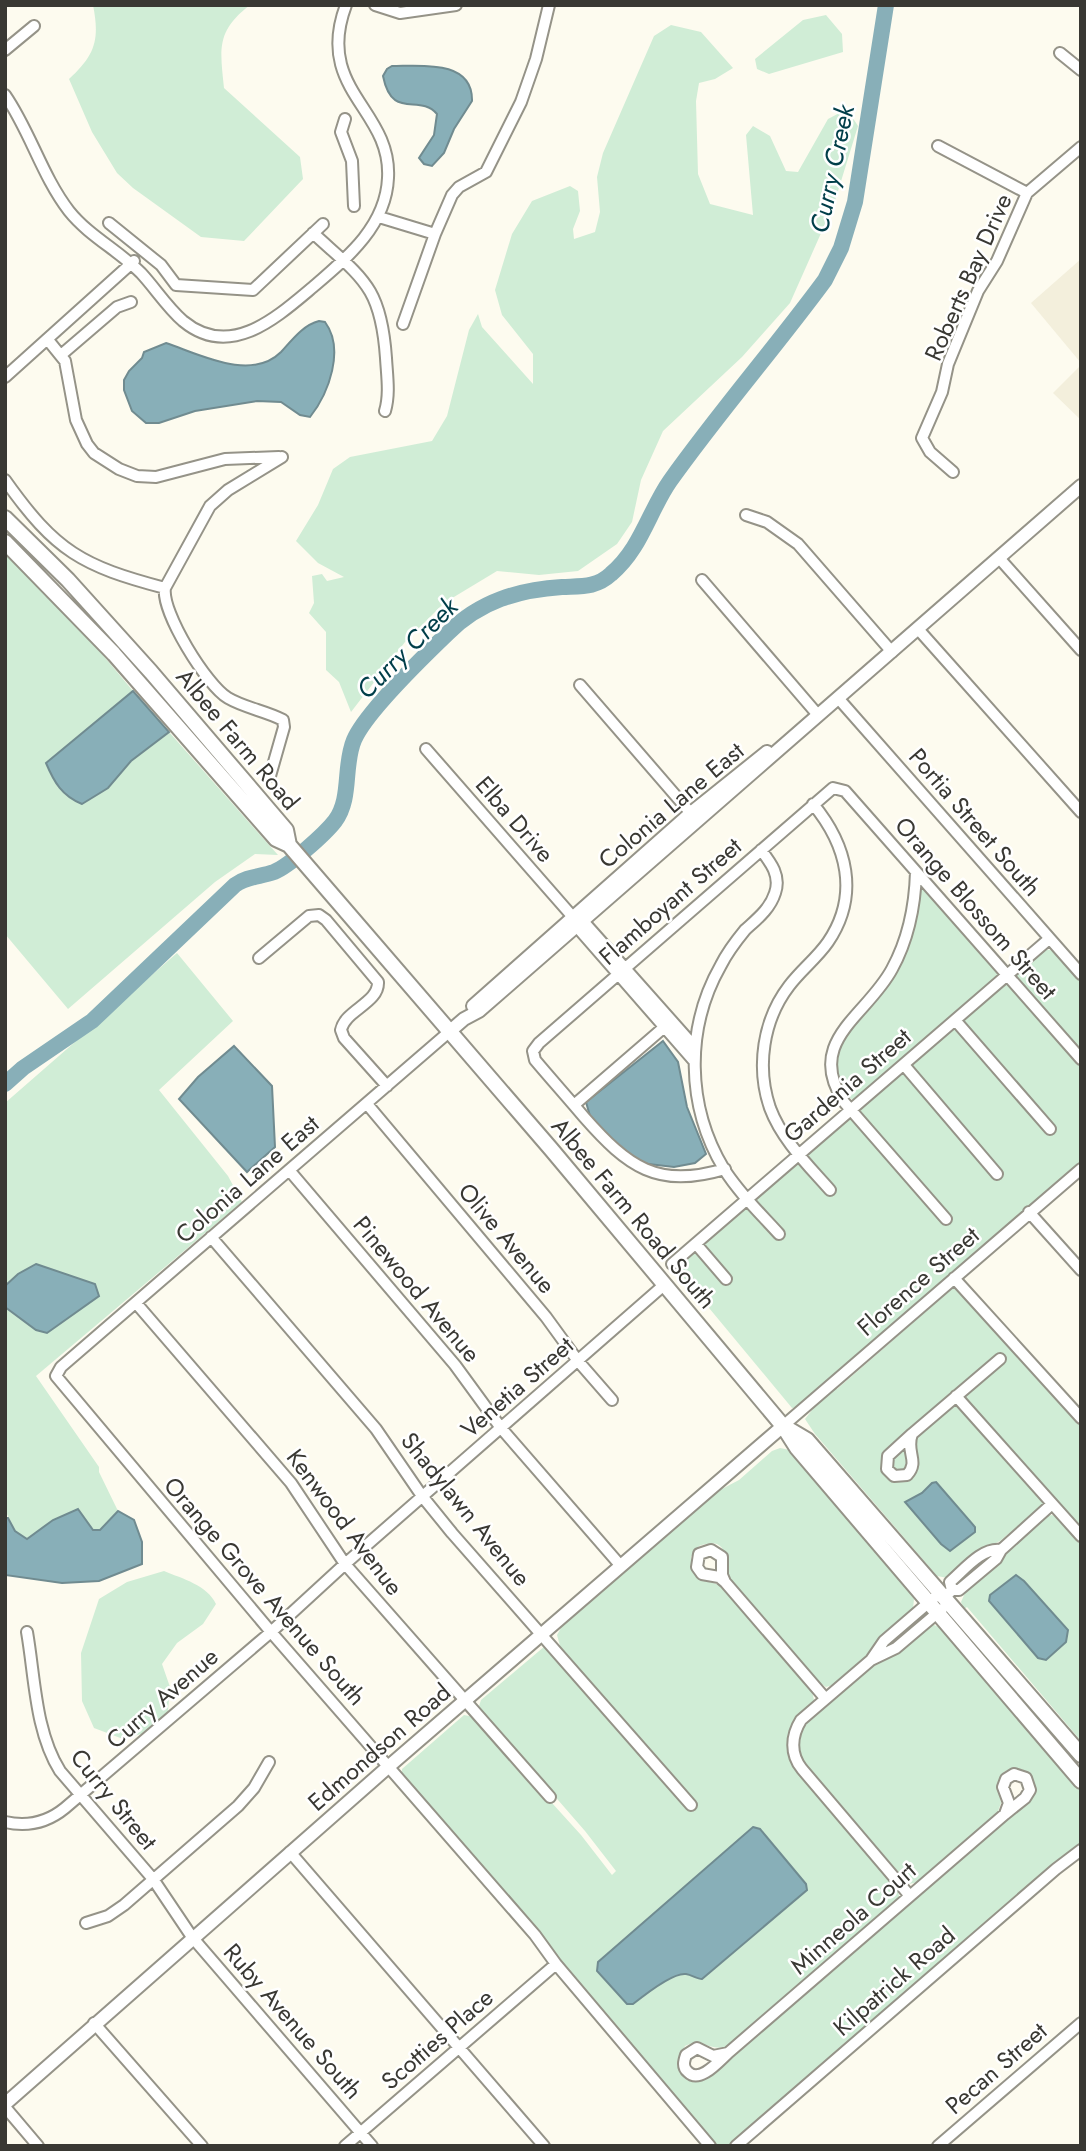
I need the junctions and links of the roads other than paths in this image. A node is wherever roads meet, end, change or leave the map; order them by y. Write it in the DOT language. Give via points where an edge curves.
graph roads {
  1 [pos="346,5"];
  2 [pos="375,5"];
  3 [pos="456,5"];
  4 [pos="549,5"];
  5 [pos="34,26"];
  6 [pos="5,50"];
  7 [pos="1060,54"];
  8 [pos="1081,70"];
  9 [pos="5,95"];
  10 [pos="345,119"];
  11 [pos="938,146"];
  12 [pos="1081,147"];
  13 [pos="1027,192"];
  14 [pos="354,206"];
  15 [pos="379,217"];
  16 [pos="109,223"];
  17 [pos="323,224"];
  18 [pos="313,233"];
  19 [pos="435,234"];
  20 [pos="143,251"];
  21 [pos="342,260"];
  22 [pos="131,265"];
  23 [pos="131,302"];
  24 [pos="403,324"];
  25 [pos="48,340"];
  26 [pos="61,355"];
  27 [pos="5,377"];
  28 [pos="386,411"];
  29 [pos="953,472"];
  30 [pos="5,480"];
  31 [pos="1081,486"];
  32 [pos="746,515"];
  33 [pos="5,518"];
  34 [pos="5,532"];
  35 [pos="23,536"];
  36 [pos="5,542"];
  37 [pos="999,558"];
  38 [pos="702,580"];
  39 [pos="166,588"];
  40 [pos="918,629"];
  41 [pos="1081,650"];
  42 [pos="892,652"];
  43 [pos="580,685"];
  44 [pos="838,698"];
  45 [pos="818,715"];
  46 [pos="426,749"];
  47 [pos="270,776"];
  48 [pos="837,787"];
  49 [pos="813,804"];
  50 [pos="1081,812"];
  51 [pos="695,818"];
  52 [pos="289,845"];
  53 [pos="761,850"];
  54 [pos="916,872"];
  55 [pos="577,921"];
  56 [pos="1049,939"];
  57 [pos="259,958"];
  58 [pos="622,971"];
  59 [pos="1081,974"];
  60 [pos="1007,975"];
  61 [pos="955,1020"];
  62 [pos="668,1024"];
  63 [pos="449,1032"];
  64 [pos="694,1046"];
  65 [pos="1081,1059"];
  66 [pos="694,1061"];
  67 [pos="904,1065"];
  68 [pos="387,1086"];
  69 [pos="367,1104"];
  70 [pos="574,1105"];
  71 [pos="851,1110"];
  72 [pos="1050,1129"];
  73 [pos="799,1155"];
  74 [pos="725,1169"];
  75 [pos="1081,1169"];
  76 [pos="289,1170"];
  77 [pos="997,1174"];
  78 [pos="830,1190"];
  79 [pos="748,1199"];
  80 [pos="1029,1212"];
  81 [pos="946,1219"];
  82 [pos="779,1234"];
  83 [pos="211,1237"];
  84 [pos="696,1244"];
  85 [pos="672,1264"];
  86 [pos="1081,1270"];
  87 [pos="954,1278"];
  88 [pos="726,1279"];
  89 [pos="664,1285"];
  90 [pos="136,1303"];
  91 [pos="1000,1359"];
  92 [pos="578,1361"];
  93 [pos="57,1371"];
  94 [pos="956,1396"];
  95 [pos="612,1400"];
  96 [pos="1081,1418"];
  97 [pos="783,1426"];
  98 [pos="501,1428"];
  99 [pos="912,1434"];
  100 [pos="422,1496"];
  101 [pos="1052,1504"];
  102 [pos="1081,1536"];
  103 [pos="1001,1549"];
  104 [pos="345,1564"];
  105 [pos="620,1565"];
  106 [pos="970,1565"];
  107 [pos="978,1574"];
  108 [pos="725,1581"];
  109 [pos="947,1595"];
  110 [pos="933,1608"];
  111 [pos="897,1630"];
  112 [pos="27,1632"];
  113 [pos="271,1632"];
  114 [pos="541,1634"];
  115 [pos="906,1640"];
  116 [pos="871,1660"];
  117 [pos="825,1698"];
  118 [pos="464,1701"];
  119 [pos="1081,1755"];
  120 [pos="269,1762"];
  121 [pos="388,1767"];
  122 [pos="1081,1781"];
  123 [pos="81,1795"];
  124 [pos="550,1797"];
  125 [pos="691,1805"];
  126 [pos="1005,1814"];
  127 [pos="5,1822"];
  128 [pos="1081,1850"];
  129 [pos="290,1852"];
  130 [pos="153,1879"];
  131 [pos="910,1896"];
  132 [pos="86,1923"];
  133 [pos="192,1937"];
  134 [pos="556,1964"];
  135 [pos="94,2023"];
  136 [pos="1081,2023"];
  137 [pos="459,2047"];
  138 [pos="728,2053"];
  139 [pos="5,2105"];
  140 [pos="361,2132"];
  141 [pos="38,2146"];
  142 [pos="202,2146"];
  143 [pos="345,2146"];
  144 [pos="372,2146"];
  145 [pos="544,2146"];
  146 [pos="710,2146"];
  147 [pos="736,2146"];
  148 [pos="938,2146"];
  1 -- 15 [label="street" via="339,31 340,64 378,134 387,161 386,198"];
  2 -- 3 [label="street" via="400,13"];
  4 -- 19 [label="street" via="528,85 492,160 486,172 456,189"];
  5 -- 6 [label="street"];
  7 -- 8 [label="street"];
  9 -- 22 [label="street" via="69,211 91,235"];
  10 -- 14 [label="street" via="341,132 352,161"];
  11 -- 13 [label="street"];
  12 -- 13 [label="street, Roberts Bay Drive"];
  13 -- 29 [label="street, Roberts Bay Drive" via="997,261 978,291 923,434 925,446"];
  15 -- 19 [label="street"];
  15 -- 21 [label="street"];
  16 -- 20 [label="street"];
  17 -- 18 [label="street"];
  18 -- 20 [label="street" via="253,290 176,285"];
  18 -- 21 [label="street"];
  19 -- 24 [label="street"];
  20 -- 22 [label="street"];
  21 -- 22 [label="street" via="268,323 245,334 225,336 185,322"];
  21 -- 28 [label="street" via="369,287 381,316"];
  22 -- 25 [label="street"];
  23 -- 26 [label="street" via="117,307"];
  25 -- 26 [label="street"];
  25 -- 27 [label="street"];
  26 -- 39 [label="street" via="80,432 94,453 119,469 156,477 225,459 282,457 210,506"];
  30 -- 39 [label="street" via="44,531 69,551 121,576"];
  31 -- 37 [label="street, Colonia Lane East"];
  32 -- 42 [label="street" via="767,522 798,544"];
  33 -- 35 [label="main road, Albee Farm Road"];
  34 -- 35 [label="main road" via="15,541"];
  35 -- 52 [label="main road, Albee Farm Road" via="102,616 220,752 286,830"];
  36 -- 52 [label="main road, Albee Farm Road" via="114,654 276,839"];
  37 -- 40 [label="street, Colonia Lane East"];
  37 -- 41 [label="street"];
  38 -- 45 [label="street"];
  39 -- 47 [label="street" via="170,616 210,683 232,700 283,720 285,727"];
  40 -- 42 [label="street, Colonia Lane East"];
  40 -- 50 [label="street"];
  42 -- 44 [label="street, Colonia Lane East"];
  43 -- 51 [label="street"];
  44 -- 45 [label="street, Colonia Lane East"];
  44 -- 56 [label="street, Portia Street South"];
  45 -- 51 [label="street, Colonia Lane East" via="733,778"];
  46 -- 55 [label="street, Elba Drive"];
  48 -- 49 [label="street, Flamboyant Street"];
  48 -- 54 [label="street, Orange Blossom Street"];
  49 -- 53 [label="street, Flamboyant Street"];
  49 -- 73 [label="street" via="840,846 845,897 830,939 775,1009 764,1048 771,1109"];
  51 -- 55 [label="street, Colonia Lane East"];
  52 -- 63 [label="main road, Albee Farm Road"];
  53 -- 58 [label="street, Flamboyant Street"];
  53 -- 64 [label="street" via="776,873 776,892 721,965 704,1003"];
  54 -- 60 [label="street, Orange Blossom Street"];
  54 -- 71 [label="street" via="911,924 898,959 835,1045 833,1078"];
  55 -- 58 [label="street, Elba Drive"];
  55 -- 63 [label="street, Colonia Lane East" via="474,1004"];
  56 -- 59 [label="street, Portia Street South"];
  56 -- 60 [label="street, Gardenia Street"];
  57 -- 68 [label="street" via="309,916 326,920 378,982 375,993 344,1021 341,1030"];
  58 -- 62 [label="street, Elba Drive"];
  58 -- 70 [label="street, Flamboyant Street" via="534,1051 535,1060"];
  60 -- 61 [label="street, Gardenia Street"];
  60 -- 65 [label="street, Orange Blossom Street"];
  61 -- 67 [label="street, Gardenia Street"];
  61 -- 72 [label="street"];
  62 -- 64 [label="street"];
  62 -- 66 [label="street"];
  62 -- 70 [label="street"];
  63 -- 68 [label="street, Colonia Lane East"];
  63 -- 89 [label="main road, Albee Farm Road South"];
  64 -- 66 [label="street"];
  66 -- 74 [label="street" via="703,1120"];
  67 -- 71 [label="street, Gardenia Street"];
  67 -- 77 [label="street"];
  68 -- 69 [label="street, Colonia Lane East"];
  69 -- 76 [label="street, Colonia Lane East"];
  69 -- 92 [label="street, Olive Avenue"];
  70 -- 74 [label="street" via="611,1148 644,1169 688,1177"];
  71 -- 73 [label="street, Gardenia Street"];
  71 -- 81 [label="street"];
  73 -- 78 [label="street"];
  73 -- 79 [label="street, Gardenia Street"];
  74 -- 79 [label="street"];
  75 -- 80 [label="street, Florence Street"];
  76 -- 83 [label="street, Colonia Lane East"];
  76 -- 98 [label="street, Pinewood Avenue" via="455,1364"];
  79 -- 82 [label="street"];
  79 -- 84 [label="street, Gardenia Street"];
  80 -- 86 [label="street"];
  80 -- 87 [label="street, Florence Street"];
  83 -- 90 [label="street, Colonia Lane East"];
  83 -- 100 [label="street, Shadylawn Avenue" via="368,1420"];
  84 -- 85 [label="street, Gardenia Street"];
  84 -- 88 [label="street"];
  87 -- 96 [label="street"];
  87 -- 97 [label="street, Florence Street"];
  89 -- 92 [label="street, Venetia Street"];
  89 -- 97 [label="main road, Albee Farm Road South"];
  90 -- 93 [label="street, Colonia Lane East"];
  90 -- 104 [label="street, Kenwood Avenue" via="291,1483"];
  91 -- 94 [label="street"];
  92 -- 95 [label="street, Olive Avenue"];
  92 -- 98 [label="street, Venetia Street"];
  93 -- 113 [label="street, Orange Grove Avenue South" via="57,1379"];
  94 -- 99 [label="street"];
  94 -- 101 [label="street"];
  97 -- 105 [label="street, Edmondson Road"];
  97 -- 109 [label="main road, Albee Farm Road South" via="807,1440"];
  97 -- 110 [label="main road, Albee Farm Road South"];
  98 -- 100 [label="street, Venetia Street"];
  98 -- 105 [label="street, Pinewood Avenue"];
  100 -- 104 [label="street, Venetia Street"];
  100 -- 114 [label="street, Shadylawn Avenue"];
  101 -- 102 [label="street"];
  101 -- 103 [label="street"];
  103 -- 106 [label="street" via="992,1548"];
  103 -- 107 [label="street"];
  104 -- 113 [label="street, Venetia Street"];
  104 -- 118 [label="street, Kenwood Avenue"];
  105 -- 114 [label="street, Edmondson Road"];
  106 -- 107 [label="street"];
  106 -- 109 [label="street" via="950,1582"];
  107 -- 109 [label="street"];
  108 -- 117 [label="street"];
  109 -- 110 [label="street"];
  109 -- 119 [label="main road, Albee Farm Road South"];
  110 -- 111 [label="street"];
  110 -- 115 [label="street"];
  110 -- 122 [label="main road, Albee Farm Road South"];
  111 -- 115 [label="street"];
  111 -- 116 [label="street"];
  112 -- 123 [label="street, Curry Street" via="47,1744 60,1771"];
  113 -- 121 [label="street, Orange Grove Avenue South"];
  113 -- 123 [label="street, Curry Avenue"];
  114 -- 118 [label="street, Edmondson Road"];
  114 -- 125 [label="street, Shadylawn Avenue"];
  115 -- 116 [label="street"];
  116 -- 117 [label="street"];
  117 -- 131 [label="street" via="798,1725 795,1757"];
  118 -- 121 [label="street, Edmondson Road"];
  118 -- 124 [label="street, Kenwood Avenue"];
  120 -- 130 [label="street" via="238,1806"];
  121 -- 129 [label="street, Edmondson Road"];
  121 -- 134 [label="street, Orange Grove Avenue South"];
  123 -- 127 [label="street, Curry Avenue" via="48,1819 25,1825"];
  123 -- 130 [label="street, Curry Street"];
  126 -- 131 [label="street, Minneola Court"];
  128 -- 147 [label="street, Kilpatrick Road"];
  129 -- 133 [label="street, Edmondson Road"];
  129 -- 137 [label="street"];
  130 -- 132 [label="street" via="116,1911"];
  130 -- 133 [label="street, Curry Street"];
  131 -- 138 [label="street, Minneola Court"];
  133 -- 135 [label="street, Edmondson Road"];
  133 -- 140 [label="street, Ruby Avenue South"];
  134 -- 137 [label="street, Scotties Place"];
  134 -- 146 [label="street, Orange Grove Avenue South"];
  135 -- 139 [label="street, Edmondson Road"];
  135 -- 142 [label="street"];
  136 -- 148 [label="street, Pecan Street"];
  137 -- 140 [label="street, Scotties Place"];
  137 -- 145 [label="street"];
  139 -- 141 [label="street"];
  140 -- 143 [label="street, Scotties Place"];
  140 -- 144 [label="street, Ruby Avenue South"];
}
